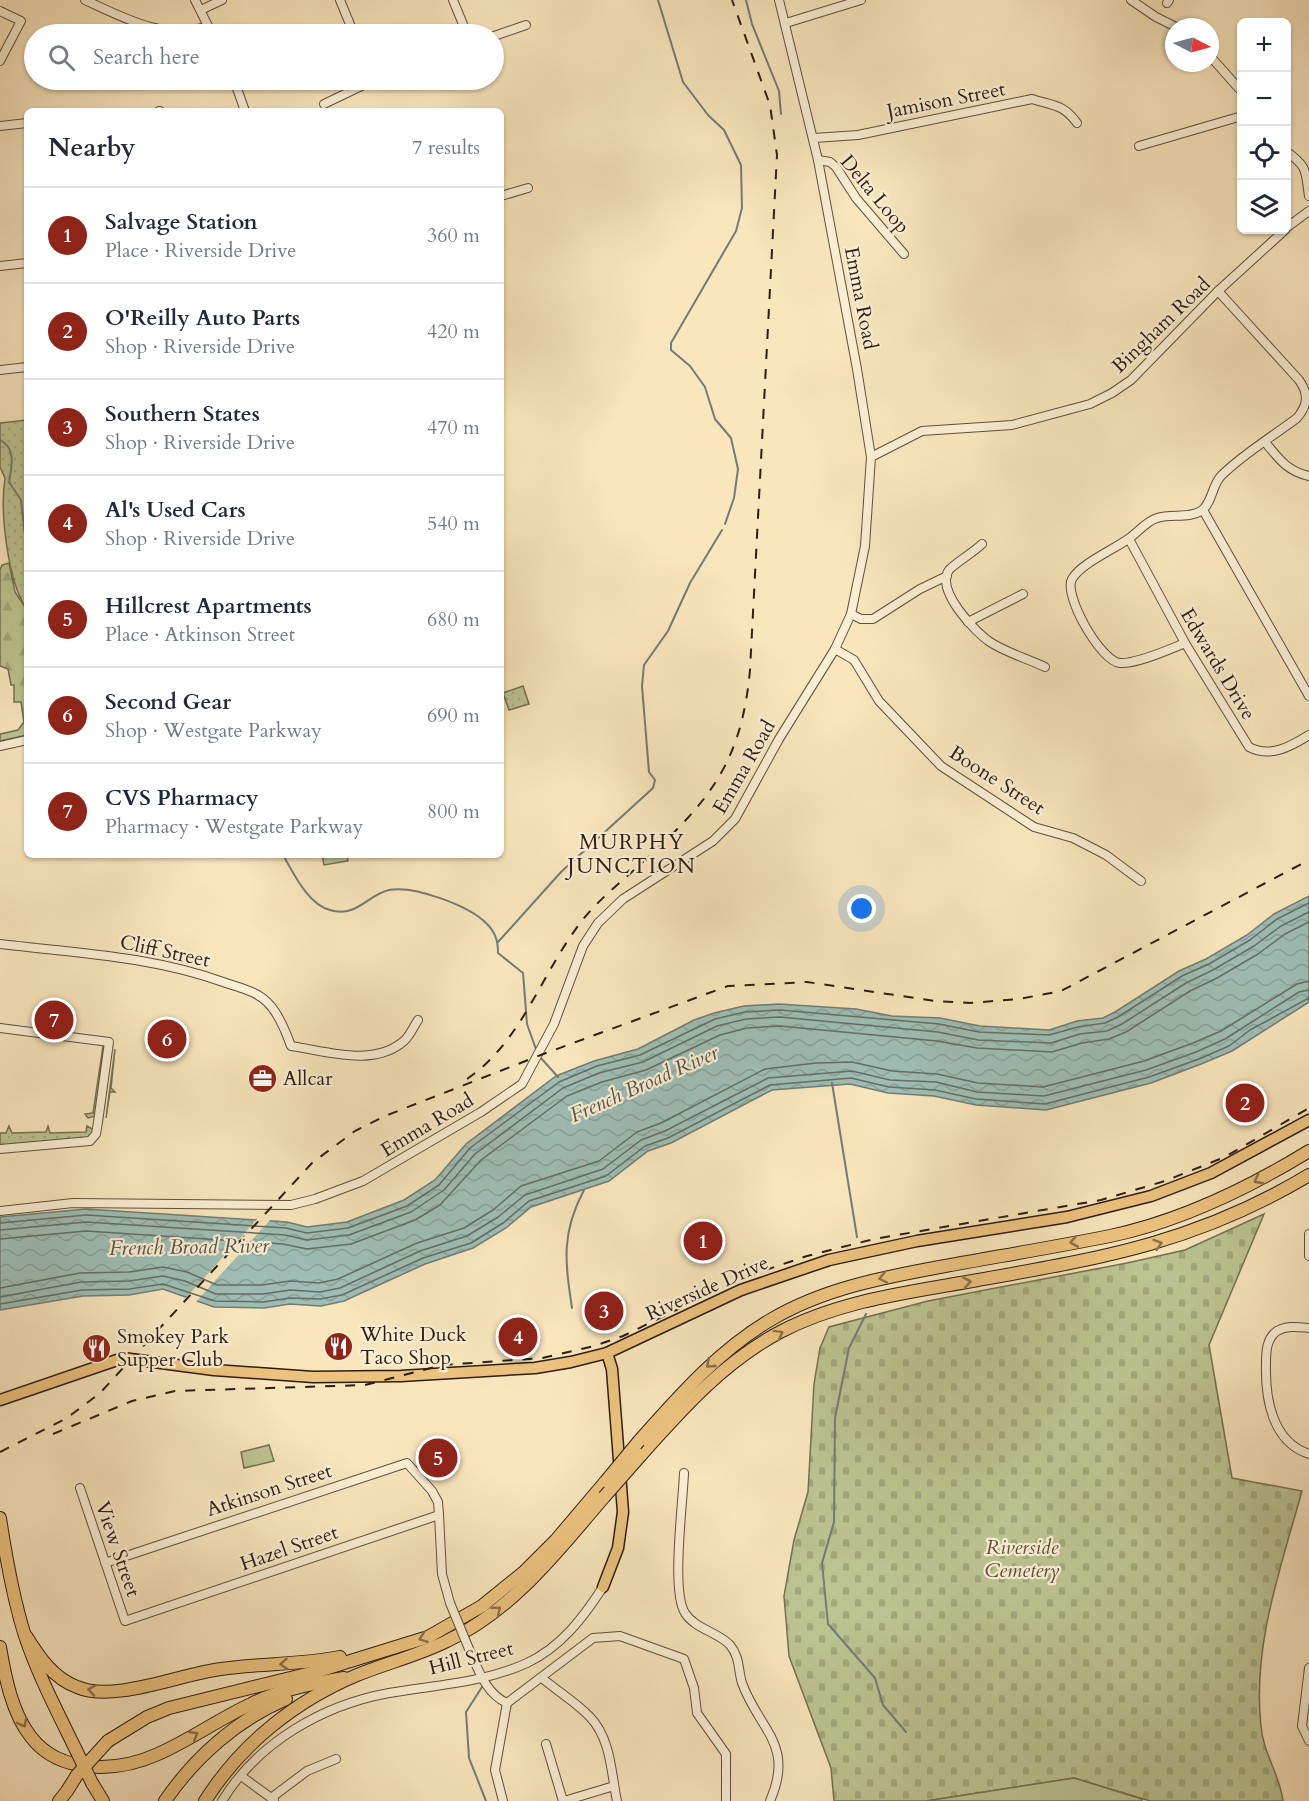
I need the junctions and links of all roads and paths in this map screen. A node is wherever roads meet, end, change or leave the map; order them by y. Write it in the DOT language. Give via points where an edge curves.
graph roads {
  1 [pos="85,0"];
  2 [pos="195,0"];
  3 [pos="222,0"];
  4 [pos="340,0"];
  5 [pos="453,0"];
  6 [pos="779,0"];
  7 [pos="861,0"];
  8 [pos="1131,0"];
  9 [pos="201,10"];
  10 [pos="0,11"];
  11 [pos="1165,22"];
  12 [pos="786,23"];
  13 [pos="137,24"];
  14 [pos="207,24"];
  15 [pos="350,24"];
  16 [pos="463,24"];
  17 [pos="526,25"];
  18 [pos="504,33"];
  19 [pos="0,61"];
  20 [pos="1219,66"];
  21 [pos="1237,86"];
  22 [pos="238,90"];
  23 [pos="353,90"];
  24 [pos="324,104"];
  25 [pos="244,108"];
  26 [pos="1237,117"];
  27 [pos="24,123"];
  28 [pos="1077,123"];
  29 [pos="0,126"];
  30 [pos="813,138"];
  31 [pos="1139,146"];
  32 [pos="1291,154"];
  33 [pos="818,160"];
  34 [pos="528,188"];
  35 [pos="504,195"];
  36 [pos="1309,196"];
  37 [pos="1309,211"];
  38 [pos="1291,225"];
  39 [pos="1281,234"];
  40 [pos="904,254"];
  41 [pos="24,263"];
  42 [pos="0,266"];
  43 [pos="1218,291"];
  44 [pos="24,366"];
  45 [pos="0,370"];
  46 [pos="1265,442"];
  47 [pos="871,457"];
  48 [pos="1309,476"];
  49 [pos="1203,510"];
  50 [pos="1129,539"];
  51 [pos="982,544"];
  52 [pos="947,576"];
  53 [pos="1023,594"];
  54 [pos="851,614"];
  55 [pos="968,622"];
  56 [pos="1185,643"];
  57 [pos="835,649"];
  58 [pos="1045,667"];
  59 [pos="1309,696"];
  60 [pos="1309,735"];
  61 [pos="24,741"];
  62 [pos="0,746"];
  63 [pos="1141,880"];
  64 [pos="0,944"];
  65 [pos="418,1020"];
  66 [pos="0,1028"];
  67 [pos="1309,1120"];
  68 [pos="0,1149"];
  69 [pos="1309,1151"];
  70 [pos="1309,1175"];
  71 [pos="0,1211"];
  72 [pos="1309,1234"];
  73 [pos="1309,1256"];
  74 [pos="1309,1328"];
  75 [pos="606,1353"];
  76 [pos="0,1400"];
  77 [pos="1309,1454"];
  78 [pos="684,1473"];
  79 [pos="80,1488"];
  80 [pos="439,1515"];
  81 [pos="0,1519"];
  82 [pos="105,1563"];
  83 [pos="603,1587"];
  84 [pos="124,1621"];
  85 [pos="26,1636"];
  86 [pos="0,1647"];
  87 [pos="382,1650"];
  88 [pos="1309,1668"];
  89 [pos="357,1675"];
  90 [pos="482,1678"];
  91 [pos="542,1678"];
  92 [pos="328,1680"];
  93 [pos="507,1703"];
  94 [pos="1309,1741"];
  95 [pos="546,1744"];
  96 [pos="336,1759"];
  97 [pos="241,1776"];
  98 [pos="92,1783"];
  99 [pos="614,1786"];
  100 [pos="67,1796"];
  101 [pos="273,1799"];
  102 [pos="59,1801"];
  103 [pos="94,1801"];
  104 [pos="103,1801"];
  105 [pos="165,1801"];
  106 [pos="205,1801"];
  107 [pos="222,1801"];
  108 [pos="503,1801"];
  109 [pos="564,1801"];
  110 [pos="617,1801"];
  111 [pos="726,1801"];
  112 [pos="770,1801"];
  1 -- 13 [label="street"];
  2 -- 9 [label="street"];
  3 -- 9 [label="street"];
  4 -- 15 [label="street"];
  5 -- 16 [label="street"];
  6 -- 12 [label="street, Emma Road"];
  7 -- 12 [label="street"];
  8 -- 11 [label="street"];
  9 -- 14 [label="street"];
  10 -- 19 [label="street" via="21,21"];
  12 -- 30 [label="street, Emma Road"];
  17 -- 18 [label="street"];
  20 -- 21 [label="street"];
  22 -- 25 [label="street"];
  23 -- 24 [label="street"];
  26 -- 31 [label="street"];
  27 -- 29 [label="street"];
  28 -- 30 [label="street, Jamison Street" via="1059,105 1032,99 858,135"];
  30 -- 33 [label="street, Emma Road"];
  32 -- 36 [label="street" via="1308,173"];
  33 -- 40 [label="street, Delta Loop" via="836,167 856,198"];
  33 -- 47 [label="street, Emma Road"];
  34 -- 35 [label="street"];
  37 -- 38 [label="street, Bingham Road"];
  39 -- 43 [label="street, Bingham Road"];
  41 -- 42 [label="street"];
  43 -- 46 [label="street" via="1258,332 1306,393 1306,405 1297,418"];
  43 -- 47 [label="street, Bingham Road" via="1131,380 1090,404 1012,425 922,431"];
  44 -- 45 [label="street"];
  46 -- 48 [label="street" via="1283,464"];
  46 -- 49 [label="street" via="1218,478"];
  47 -- 54 [label="street, Emma Road" via="865,546"];
  49 -- 50 [label="street" via="1193,515 1153,519"];
  49 -- 59 [label="street"];
  50 -- 56 [label="street, Edwards Drive"];
  50 -- 56 [label="street" via="1073,577 1068,588 1073,603 1103,654 1112,661 1130,662"];
  51 -- 52 [label="street"];
  52 -- 54 [label="street" via="873,619"];
  52 -- 55 [label="street" via="951,599"];
  53 -- 55 [label="street"];
  54 -- 57 [label="street, Emma Road"];
  55 -- 58 [label="street" via="990,643"];
  56 -- 60 [label="street, Edwards Drive" via="1249,747 1265,753 1280,750"];
  57 -- 63 [label="street, Boone Street" via="854,660 879,701 941,766 1034,827 1073,838"];
  57 -- 71 [label="street, Emma Road" via="735,819 714,841 623,899 598,923 583,946 532,1068 522,1084 481,1112 363,1181 315,1199 265,1206 73,1203"];
  61 -- 62 [label="street"];
  64 -- 65 [label="street, Cliff Street" via="121,957 211,977 269,1003 291,1046 376,1055 405,1040"];
  66 -- 68 [label="street" via="109,1042 96,1134 90,1141"];
  67 -- 75 [label="main road, Riverside Drive" via="1211,1173 1151,1196 1067,1217 917,1241 829,1260 741,1290"];
  69 -- 87 [label="highway, one-way, bridge" via="1229,1195 1147,1226 878,1279 798,1305 756,1329 704,1370 524,1572 482,1606 428,1637"];
  89 -- 70 [label="highway, one-way, bridge" via="447,1641 492,1614 547,1564 684,1407 720,1373 765,1342 806,1321 878,1299 1152,1246 1239,1213"];
  72 -- 73 [label="street"];
  74 -- 77 [label="street" via="1289,1326 1276,1332 1266,1347 1265,1382 1269,1409 1285,1438"];
  75 -- 76 [label="main road, Riverside Drive" via="535,1368 401,1376 279,1376 123,1358"];
  75 -- 83 [label="main road, Hill Street" via="612,1369 623,1512 618,1548"];
  78 -- 112 [label="street" via="678,1588 685,1613 729,1644 739,1659 749,1699 776,1742 779,1766"];
  79 -- 82 [label="street, View Street"];
  80 -- 82 [label="street, Atkinson Street" via="432,1491 407,1462"];
  80 -- 84 [label="street, Hazel Street"];
  80 -- 90 [label="street, bridge" via="442,1574 450,1604"];
  81 -- 85 [label="highway" via="9,1576"];
  82 -- 84 [label="street, View Street"];
  83 -- 90 [label="street, Hill Street" via="573,1629 548,1650 527,1663"];
  87 -- 85 [label="highway, one-way" via="306,1663 200,1672 111,1692 84,1689 64,1679 44,1664"];
  85 -- 98 [label="highway, bridge" via="44,1684"];
  86 -- 92 [label="highway, one-way" via="10,1693 32,1738 61,1760 94,1767 132,1763 157,1755 254,1702"];
  87 -- 100 [label="highway, bridge" via="147,1717 108,1741 83,1768"];
  88 -- 94 [label="street" via="1302,1726"];
  89 -- 92 [label="highway"];
  89 -- 106 [label="highway" via="317,1695 269,1728 230,1766"];
  90 -- 93 [label="street" via="497,1698"];
  90 -- 97 [label="street, Hill Street" via="388,1693 334,1708 283,1737"];
  91 -- 93 [label="street"];
  91 -- 99 [label="street" via="591,1717 608,1750"];
  91 -- 111 [label="street" via="593,1638 610,1635 684,1659 698,1713 726,1754"];
  92 -- 105 [label="highway" via="242,1723 191,1768"];
  93 -- 108 [label="street" via="495,1770"];
  95 -- 109 [label="street"];
  96 -- 101 [label="street" via="307,1771"];
  97 -- 101 [label="street"];
  97 -- 107 [label="street, Hill Street"];
  98 -- 103 [label="highway"];
  98 -- 104 [label="highway"];
  99 -- 109 [label="street"];
  99 -- 110 [label="street"];
  100 -- 102 [label="highway"];
}
